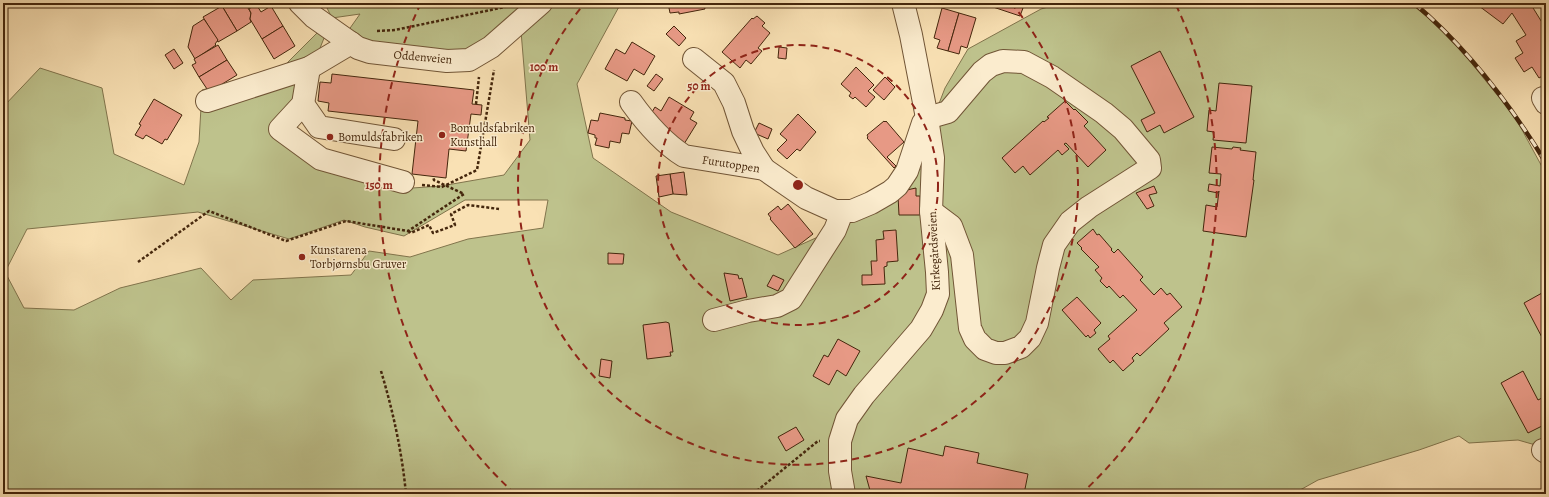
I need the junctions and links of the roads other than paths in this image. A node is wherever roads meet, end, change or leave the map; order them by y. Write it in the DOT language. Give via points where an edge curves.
graph roads {
  1 [pos="300,3"];
  2 [pos="542,3"];
  3 [pos="903,3"];
  4 [pos="350,43"];
  5 [pos="694,59"];
  6 [pos="309,68"];
  7 [pos="207,102"];
  8 [pos="631,102"];
  9 [pos="303,104"];
  10 [pos="927,118"];
  11 [pos="394,139"];
  12 [pos="764,168"];
  13 [pos="403,182"];
  14 [pos="931,211"];
  15 [pos="842,212"];
  16 [pos="714,320"];
  17 [pos="844,494"];
  1 -- 4 [label="street, Oddenveien" via="314,17"];
  2 -- 4 [label="street, Oddenveien" via="491,47 469,60 447,61 370,52"];
  3 -- 10 [label="street, Kirkegårdsveien"];
  4 -- 6 [label="street"];
  5 -- 12 [label="street" via="724,83 734,103 742,131"];
  6 -- 7 [label="street"];
  6 -- 9 [label="street"];
  8 -- 12 [label="street, Furutoppen" via="644,122 684,156"];
  9 -- 11 [label="street" via="319,128"];
  9 -- 13 [label="street" via="280,129 321,159"];
  10 -- 14 [label="street, Kirkegårdsveien" via="933,158"];
  10 -- 14 [label="street" via="948,112 991,65 1003,61 1024,62 1052,77 1104,113 1123,129 1148,160 1150,168 1070,222 1054,245 1037,323 1030,338 1021,347 1005,353 985,349 975,339 970,328 962,255 951,226"];
  10 -- 15 [label="street" via="907,171 897,186 872,203"];
  12 -- 15 [label="street, Furutoppen" via="806,198"];
  14 -- 17 [label="street, Kirkegårdsveien" via="938,294 921,329 847,419 840,441 840,471"];
  15 -- 16 [label="street" via="834,230 791,299 777,306"];
}
